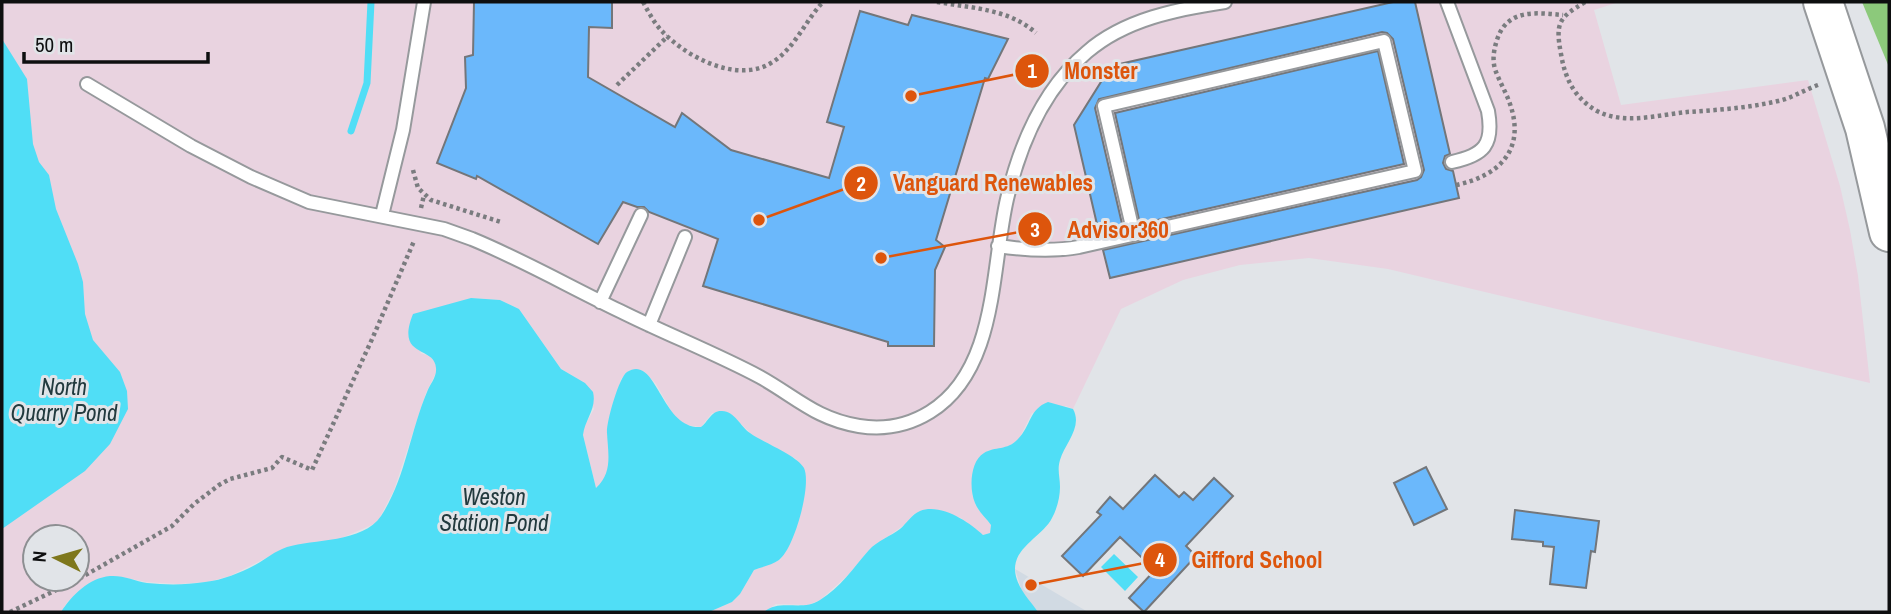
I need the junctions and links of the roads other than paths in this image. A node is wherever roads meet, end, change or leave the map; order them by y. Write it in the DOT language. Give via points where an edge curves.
graph roads {
  1 [pos="424,2"];
  2 [pos="1226,2"];
  3 [pos="1447,2"];
  4 [pos="1823,2"];
  5 [pos="87,84"];
  6 [pos="1451,162"];
  7 [pos="382,215"];
  8 [pos="641,215"];
  9 [pos="1889,232"];
  10 [pos="1134,235"];
  11 [pos="685,237"];
  12 [pos="998,246"];
  13 [pos="600,302"];
  14 [pos="649,326"];
  1 -- 7 [label="lane" via="403,130"];
  2 -- 12 [label="lane" via="1178,10 1114,33 1087,51 1064,75 1029,132"];
  3 -- 6 [label="lane" via="1488,111 1490,129 1481,152"];
  4 -- 9 [label="main road" via="1865,128"];
  5 -- 7 [label="lane" via="251,177 309,201"];
  7 -- 13 [label="lane" via="444,229 491,247"];
  8 -- 13 [label="lane"];
  10 -- 10 [label="lane" via="1415,171 1384,41 1104,106"];
  10 -- 12 [label="lane" via="1058,250"];
  11 -- 14 [label="lane"];
  12 -- 14 [label="lane" via="987,322 969,370 940,406 905,425 862,427 820,416 759,377"];
  13 -- 14 [label="lane"];
}
